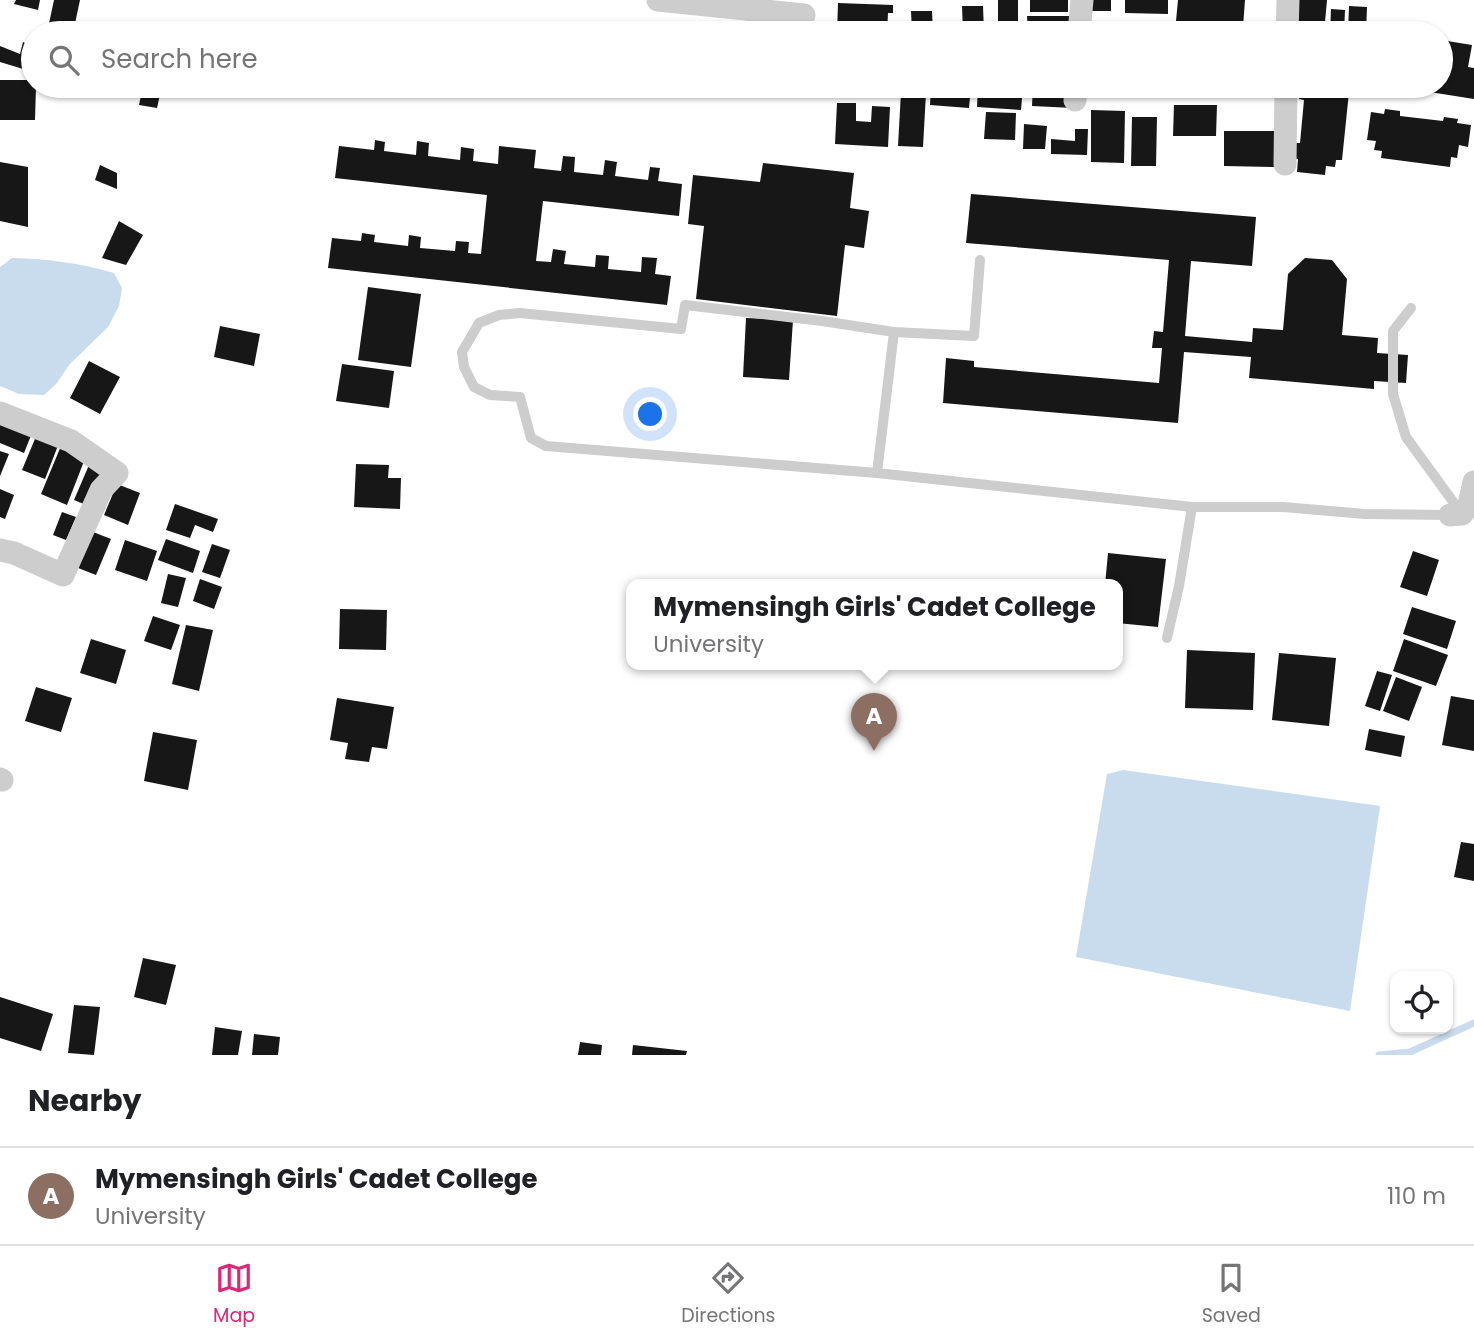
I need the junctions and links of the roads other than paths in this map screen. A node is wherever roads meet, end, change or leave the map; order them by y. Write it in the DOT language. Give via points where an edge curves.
graph roads {
  1 [pos="658,0"];
  2 [pos="1082,0"];
  3 [pos="1288,0"];
  4 [pos="804,15"];
  5 [pos="1080,21"];
  6 [pos="1287,21"];
  7 [pos="1286,98"];
  8 [pos="1285,164"];
  9 [pos="980,260"];
  10 [pos="1411,308"];
  11 [pos="894,332"];
  12 [pos="0,413"];
  13 [pos="877,473"];
  14 [pos="1474,482"];
  15 [pos="1192,507"];
  16 [pos="1456,514"];
  17 [pos="0,550"];
  18 [pos="1167,638"];
  1 -- 4 [label="street"];
  2 -- 5 [label="street"];
  3 -- 6 [label="street"];
  7 -- 8 [label="street"];
  9 -- 11 [label="lane" via="974,336"];
  10 -- 16 [label="lane" via="1393,331 1393,394 1406,437"];
  11 -- 13 [label="lane"];
  11 -- 13 [label="lane" via="685,305 681,329 520,313 499,315 478,323 462,352 474,387 490,395 520,397 531,438 546,446"];
  12 -- 17 [label="street" via="71,442 117,473 101,490 63,575"];
  13 -- 15 [label="lane"];
  14 -- 16 [label="street" via="1469,505"];
  15 -- 16 [label="lane"];
  15 -- 18 [label="lane"];
}
